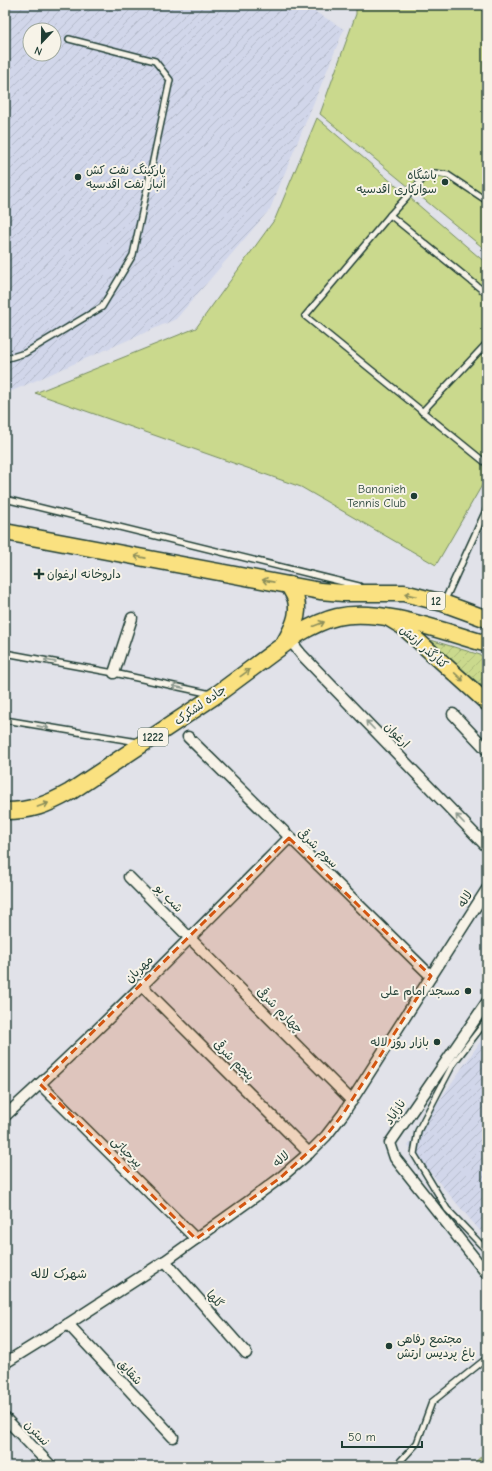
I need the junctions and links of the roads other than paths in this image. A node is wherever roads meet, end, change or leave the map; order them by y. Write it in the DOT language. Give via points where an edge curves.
graph roads {
  1 [pos="69,39"];
  2 [pos="487,201"];
  3 [pos="390,215"];
  4 [pos="487,294"];
  5 [pos="487,343"];
  6 [pos="5,359"];
  7 [pos="422,412"];
  8 [pos="487,464"];
  9 [pos="5,499"];
  10 [pos="487,508"];
  11 [pos="5,532"];
  12 [pos="289,586"];
  13 [pos="383,592"];
  14 [pos="443,603"];
  15 [pos="386,616"];
  16 [pos="132,618"];
  17 [pos="487,619"];
  18 [pos="286,643"];
  19 [pos="487,644"];
  20 [pos="5,653"];
  21 [pos="114,673"];
  22 [pos="216,695"];
  23 [pos="487,703"];
  24 [pos="453,714"];
  25 [pos="5,720"];
  26 [pos="188,737"];
  27 [pos="144,743"];
  28 [pos="487,750"];
  29 [pos="5,811"];
  30 [pos="289,838"];
  31 [pos="487,847"];
  32 [pos="130,877"];
  33 [pos="487,889"];
  34 [pos="190,938"];
  35 [pos="431,976"];
  36 [pos="141,985"];
  37 [pos="487,1002"];
  38 [pos="487,1020"];
  39 [pos="40,1084"];
  40 [pos="352,1101"];
  41 [pos="5,1116"];
  42 [pos="309,1153"];
  43 [pos="196,1239"];
  44 [pos="487,1251"];
  45 [pos="165,1262"];
  46 [pos="487,1274"];
  47 [pos="68,1324"];
  48 [pos="246,1353"];
  49 [pos="487,1358"];
  50 [pos="5,1363"];
  51 [pos="5,1418"];
  52 [pos="174,1437"];
  53 [pos="51,1466"];
  54 [pos="396,1466"];
  1 -- 6 [label="lane" via="155,61 170,80 133,255 102,307 26,352"];
  2 -- 3 [label="lane" via="448,175 435,173 424,178"];
  3 -- 4 [label="lane"];
  3 -- 7 [label="lane" via="306,316"];
  5 -- 7 [label="lane"];
  7 -- 8 [label="lane"];
  9 -- 13 [label="lane"];
  10 -- 14 [label="lane"];
  12 -- 11 [label="highway, one-way"];
  12 -- 13 [label="highway" via="343,593"];
  12 -- 18 [label="highway, 1222" via="296,600 297,614"];
  14 -- 13 [label="highway, 12, one-way" via="404,593"];
  13 -- 15 [label="highway"];
  14 -- 17 [label="highway, 12"];
  18 -- 15 [label="highway, جاده لشکرک / 1222, one-way" via="309,628 336,617"];
  15 -- 19 [label="highway, 12"];
  15 -- 23 [label="main road, کنارگذر ارتش, one-way" via="403,627"];
  16 -- 21 [label="street"];
  22 -- 18 [label="highway, جاده لشکرک / 1222, one-way"];
  31 -- 18 [label="street, ارغوان, one-way" via="301,654"];
  21 -- 20 [label="lane, one-way"];
  22 -- 21 [label="lane, one-way"];
  22 -- 27 [label="highway, جاده لشکرک / 1222"];
  24 -- 28 [label="street"];
  25 -- 27 [label="lane, one-way"];
  26 -- 30 [label="street, سوم شرقی"];
  29 -- 27 [label="highway, جاده لشکرک / 1222, one-way" via="34,809 57,800"];
  30 -- 34 [label="street, مهربان"];
  30 -- 35 [label="street, سوم شرقی"];
  32 -- 34 [label="street, شب بو"];
  33 -- 35 [label="street, لاله"];
  34 -- 36 [label="street, مهربان"];
  34 -- 40 [label="street, چهارم شرقی"];
  35 -- 40 [label="street, لاله"];
  36 -- 39 [label="street, مهربان"];
  36 -- 42 [label="street, پنجم شرقی"];
  37 -- 46 [label="street, نازآباد" via="390,1143 395,1158"];
  38 -- 44 [label="lane" via="453,1064 418,1130 414,1154 447,1208"];
  39 -- 41 [label="street, مهربان"];
  39 -- 43 [label="street, پیرحیاتی"];
  40 -- 42 [label="street, لاله" via="335,1125"];
  42 -- 43 [label="street, لاله" via="265,1190"];
  43 -- 45 [label="street, لاله"];
  45 -- 47 [label="street, لاله"];
  45 -- 48 [label="street, گلها"];
  47 -- 50 [label="street, لاله"];
  47 -- 52 [label="street, شقایق"];
  49 -- 54 [label="lane" via="432,1402 417,1443"];
  51 -- 53 [label="street, نسترن"];
}
